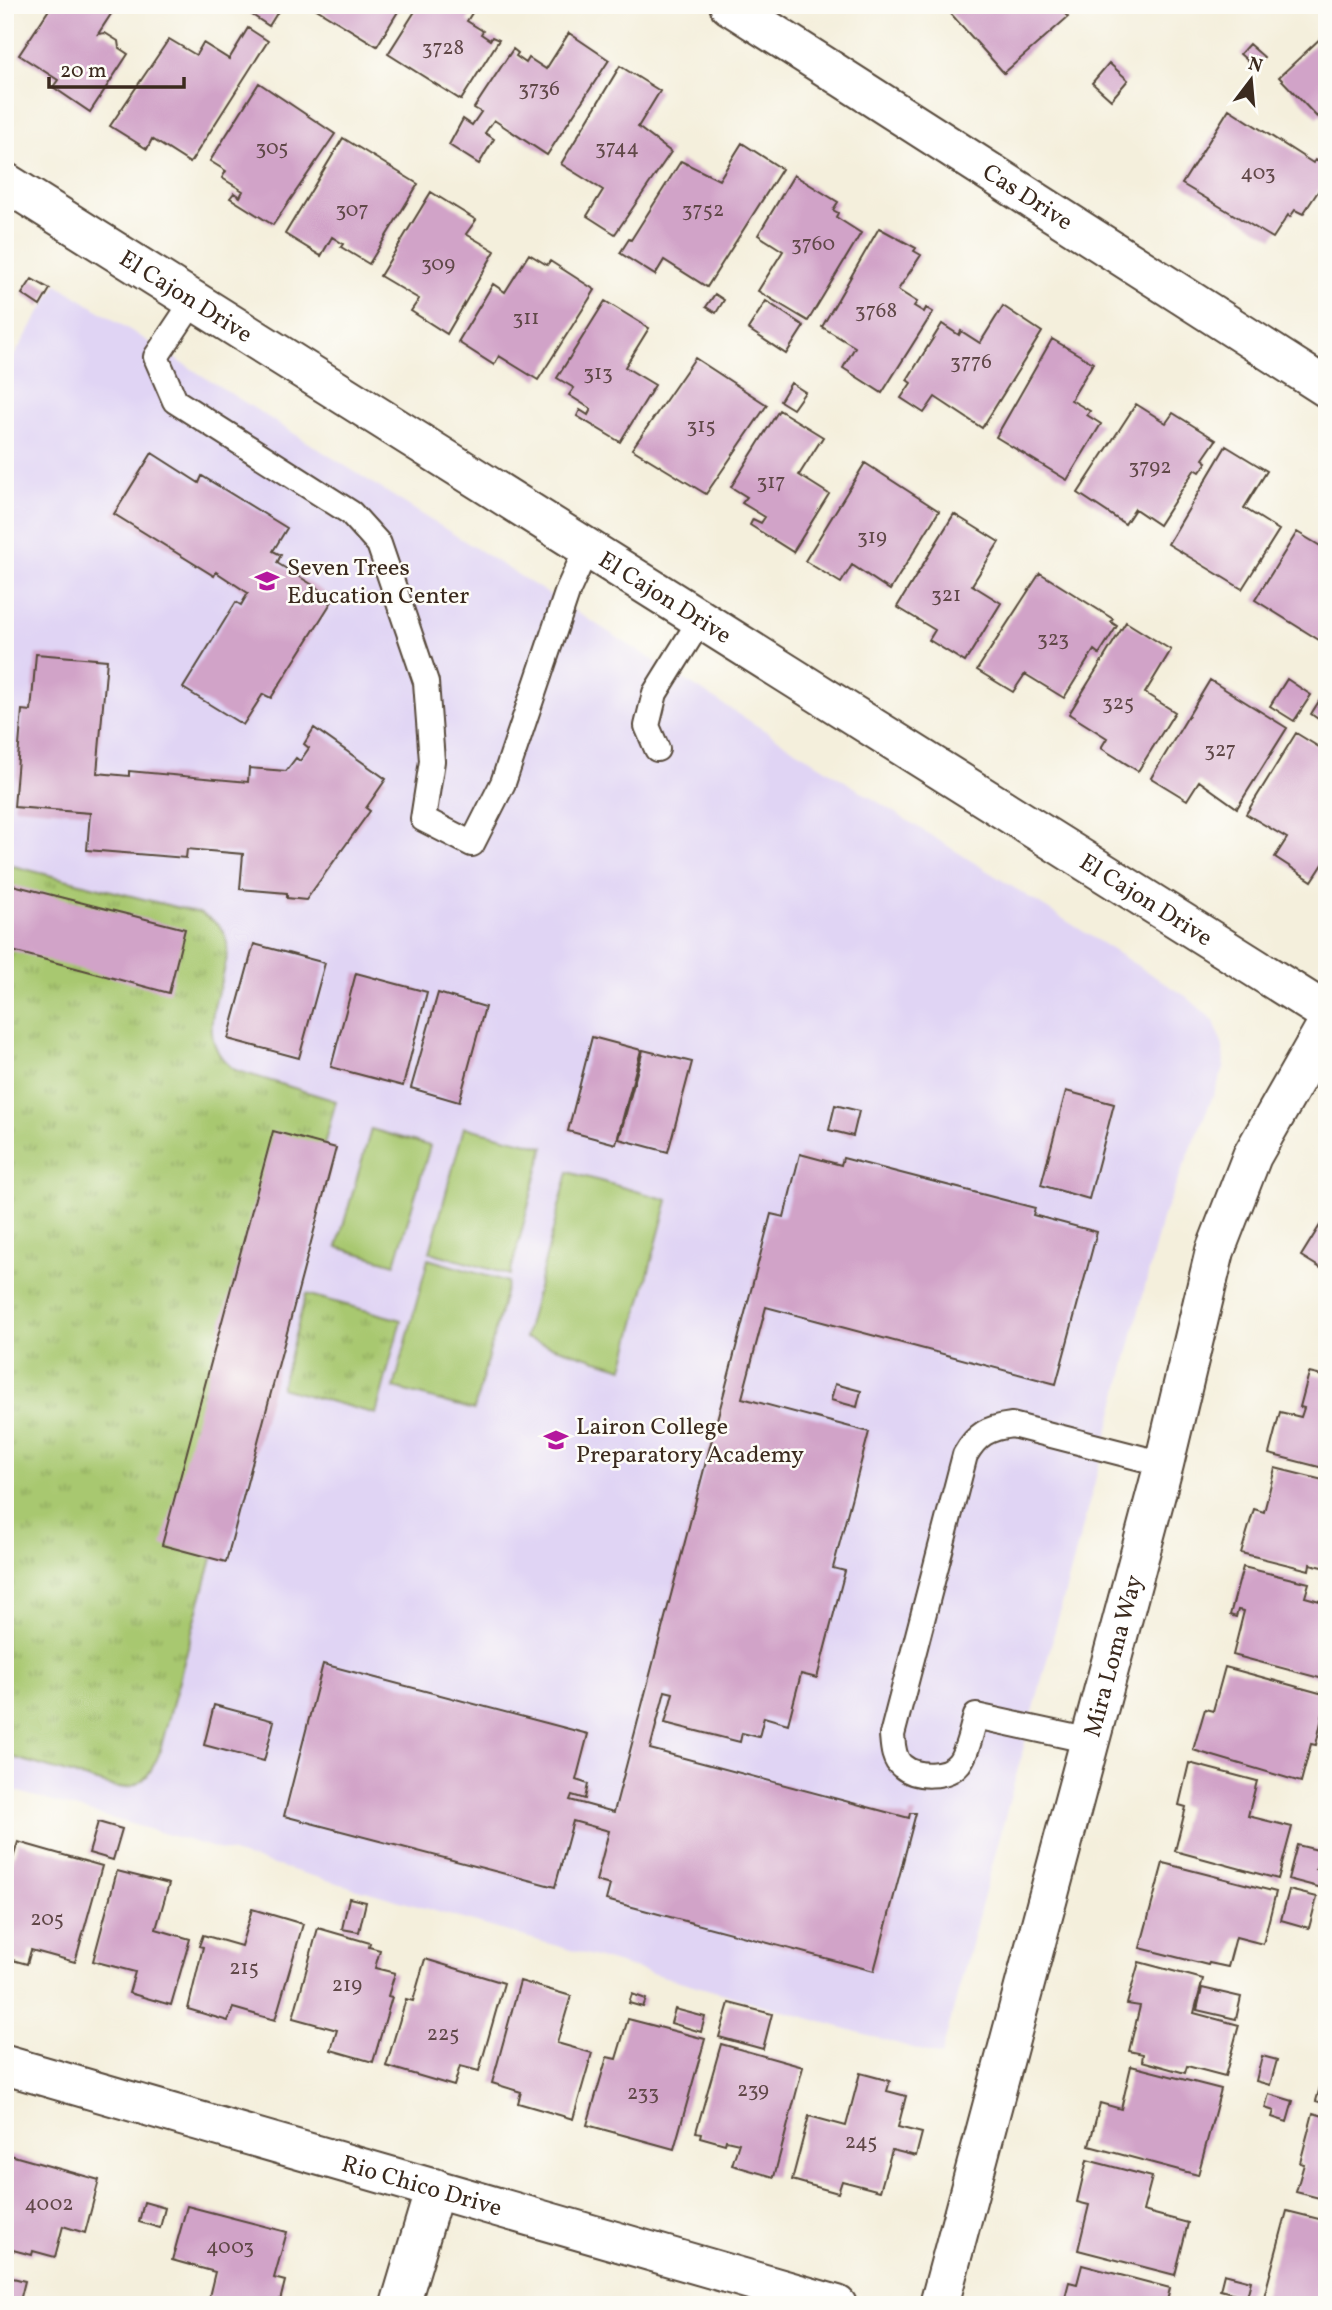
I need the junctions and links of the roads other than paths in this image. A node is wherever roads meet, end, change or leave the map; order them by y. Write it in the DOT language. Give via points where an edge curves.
graph roads {
  1 [pos="739,8"];
  2 [pos="5,182"];
  3 [pos="194,300"];
  4 [pos="1327,388"];
  5 [pos="587,548"];
  6 [pos="701,619"];
  7 [pos="657,749"];
  8 [pos="1327,1013"];
  9 [pos="1327,1024"];
  10 [pos="1164,1464"];
  11 [pos="1091,1741"];
  12 [pos="5,2065"];
  13 [pos="435,2188"];
  14 [pos="400,2305"];
  15 [pos="837,2305"];
  16 [pos="939,2305"];
  1 -- 4 [label="street, Cas Drive"];
  2 -- 3 [label="street, El Cajon Drive"];
  3 -- 5 [label="street, El Cajon Drive"];
  3 -- 5 [label="lane" via="156,358 175,401 351,513 379,544 426,682 432,761 423,819 472,844 503,783 568,590"];
  5 -- 6 [label="street, El Cajon Drive"];
  6 -- 7 [label="lane" via="655,693 647,726"];
  6 -- 8 [label="street, El Cajon Drive"];
  9 -- 10 [label="street, Mira Loma Way" via="1252,1156 1215,1251"];
  10 -- 11 [label="street, Mira Loma Way"];
  10 -- 11 [label="lane" via="1012,1425 990,1428 974,1439 965,1455 891,1735 894,1754 902,1766 919,1774 942,1774 958,1764 976,1716"];
  11 -- 16 [label="street, Mira Loma Way"];
  12 -- 13 [label="street, Rio Chico Drive"];
  13 -- 14 [label="street"];
  13 -- 15 [label="street, Rio Chico Drive"];
}
